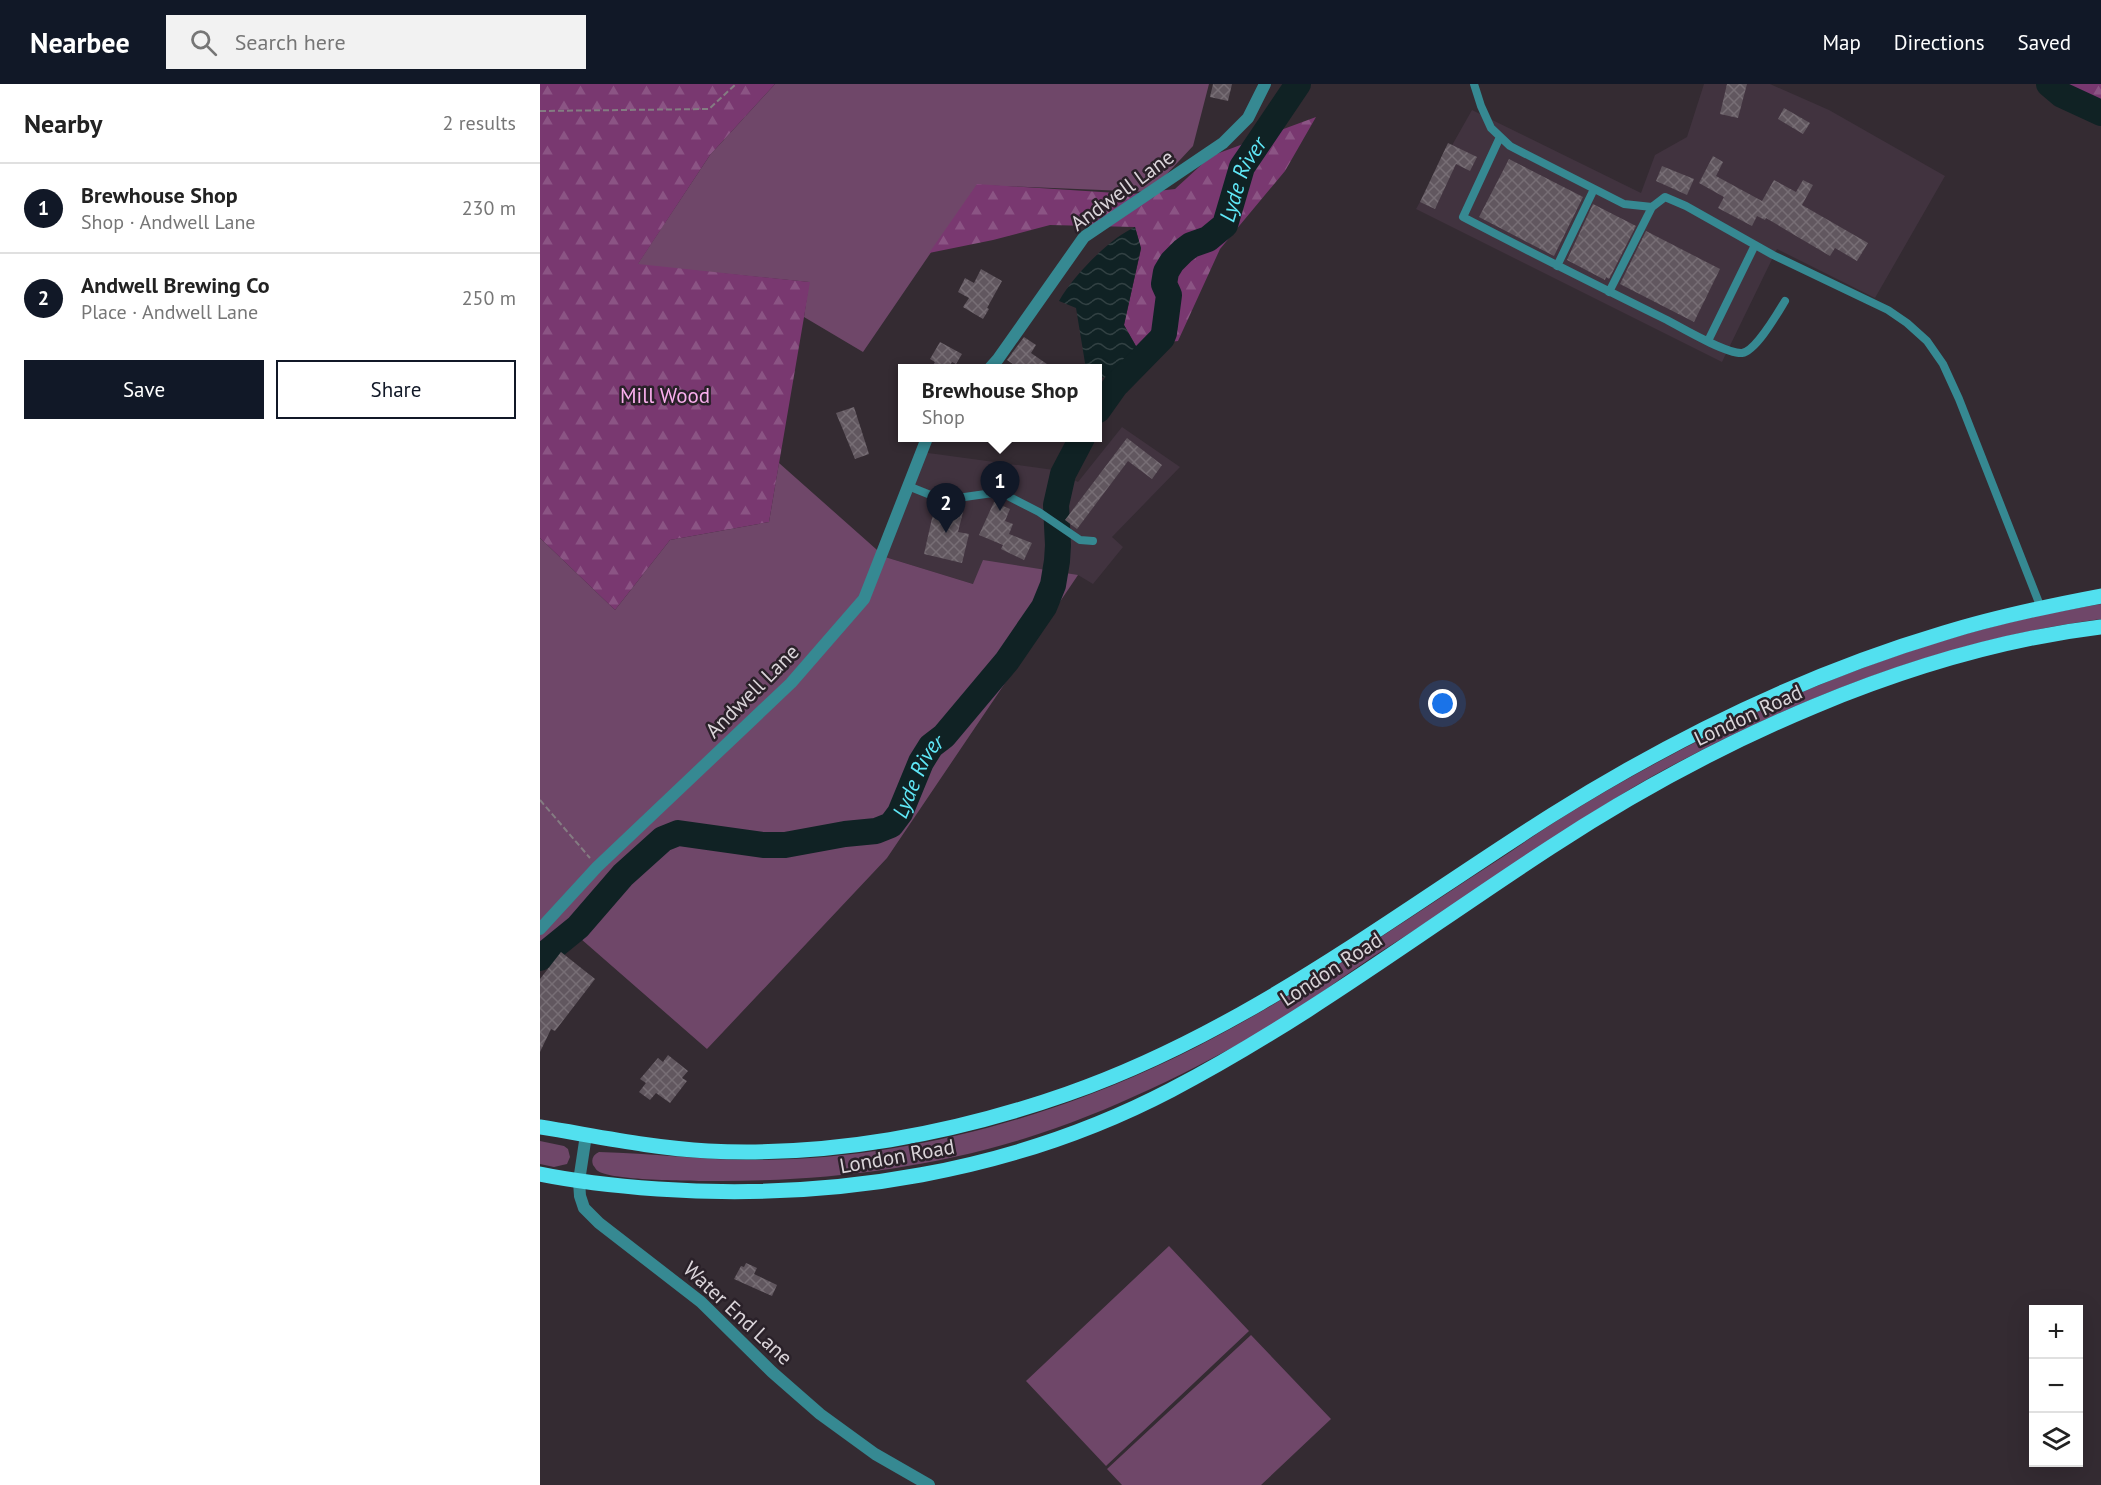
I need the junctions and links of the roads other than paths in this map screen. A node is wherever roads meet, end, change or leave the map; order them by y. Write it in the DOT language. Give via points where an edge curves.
graph roads {
  1 [pos="1264,84"];
  2 [pos="1474,84"];
  3 [pos="1500,137"];
  4 [pos="1594,189"];
  5 [pos="1652,207"];
  6 [pos="1755,245"];
  7 [pos="1557,266"];
  8 [pos="1609,292"];
  9 [pos="1785,301"];
  10 [pos="1708,341"];
  11 [pos="994,364"];
  12 [pos="925,442"];
  13 [pos="908,486"];
  14 [pos="1093,541"];
  15 [pos="2101,596"];
  16 [pos="2041,608"];
  17 [pos="2101,627"];
  18 [pos="540,929"];
  19 [pos="540,1127"];
  20 [pos="586,1135"];
  21 [pos="540,1174"];
  22 [pos="579,1181"];
  23 [pos="929,1485"];
  1 -- 11 [label="street, Andwell Lane" via="1248,118 1223,142 1084,237"];
  2 -- 3 [label="lane" via="1491,128"];
  3 -- 4 [label="lane" via="1509,146"];
  3 -- 7 [label="lane" via="1463,217"];
  4 -- 5 [label="lane" via="1624,204"];
  4 -- 7 [label="lane"];
  5 -- 6 [label="lane" via="1665,197"];
  5 -- 8 [label="lane"];
  6 -- 10 [label="lane"];
  6 -- 16 [label="lane" via="1888,310 1927,341 1959,399"];
  7 -- 8 [label="lane"];
  8 -- 10 [label="lane"];
  9 -- 10 [label="lane" via="1754,346 1745,352"];
  12 -- 13 [label="street, Andwell Lane"];
  13 -- 14 [label="lane" via="946,500 1000,492 1080,540"];
  13 -- 18 [label="street, Andwell Lane" via="864,599 791,683 597,867"];
  15 -- 16 [label="main road, London Road"];
  16 -- 20 [label="main road, London Road" via="1945,632 1849,666 1692,736 1552,815 1249,1010 1158,1057 1069,1094 964,1125 826,1147 706,1151"];
  17 -- 22 [label="main road, London Road" via="2021,640 1923,667 1816,706 1708,755 1554,845 1275,1031 1169,1091 1080,1130 939,1172 846,1187 701,1192"];
  19 -- 20 [label="main road, London Road"];
  20 -- 22 [label="street, Water End Lane"];
  21 -- 22 [label="main road, London Road"];
  22 -- 23 [label="street, Water End Lane" via="584,1208 599,1223 701,1302 820,1414 875,1454"];
}
